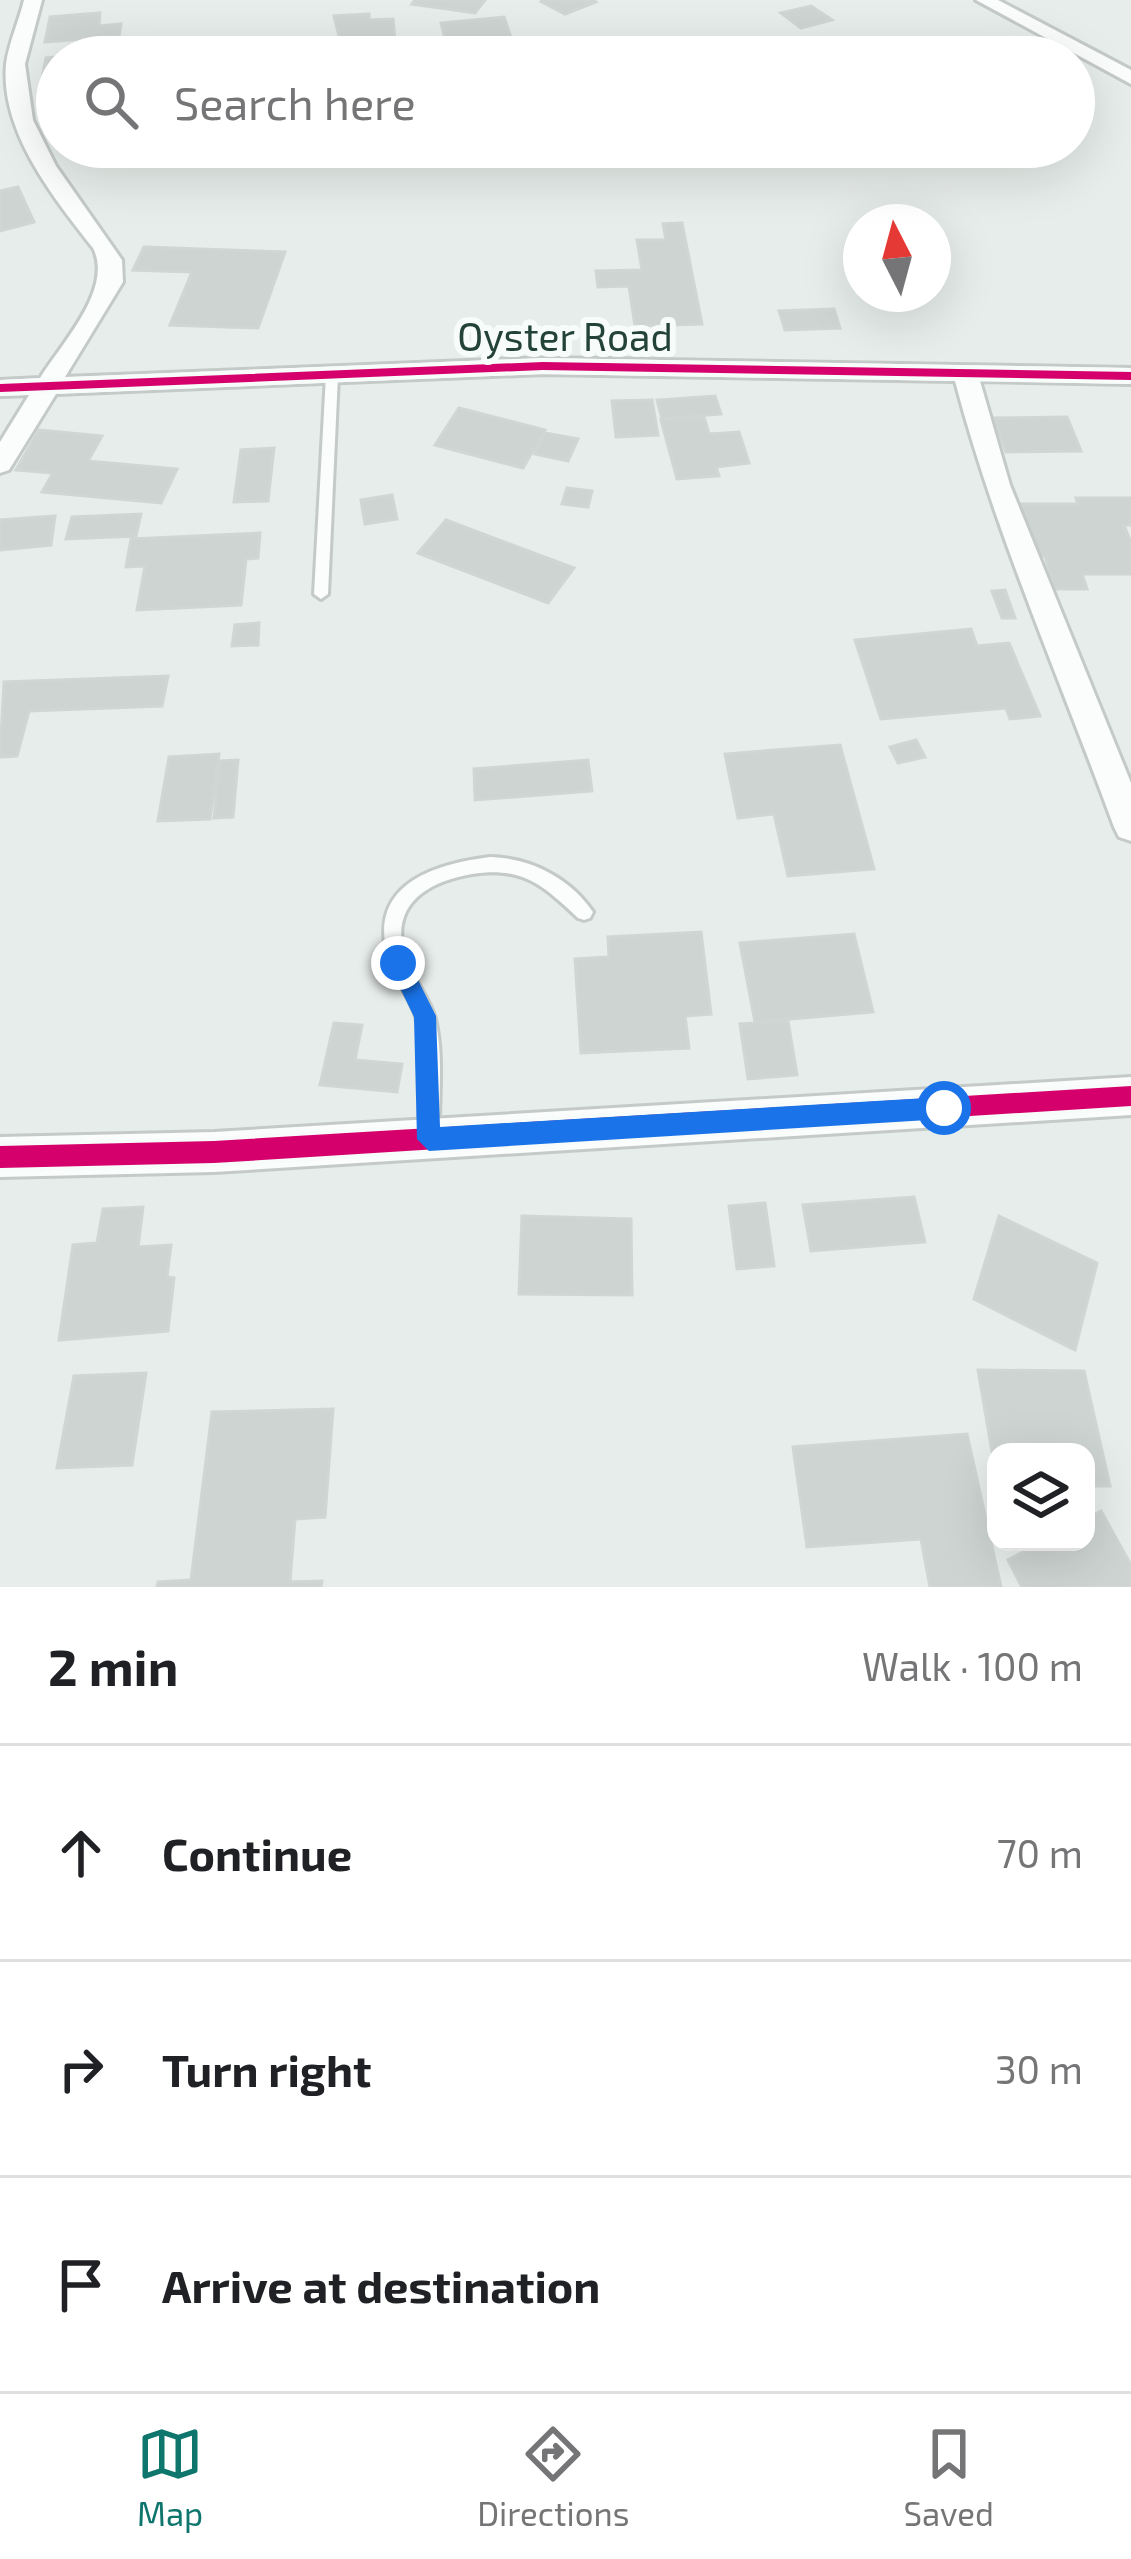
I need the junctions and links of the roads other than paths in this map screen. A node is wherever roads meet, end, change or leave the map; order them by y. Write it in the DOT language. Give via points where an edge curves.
graph roads {
  1 [pos="33,0"];
  2 [pos="985,0"];
  3 [pos="1052,36"];
  4 [pos="1095,59"];
  5 [pos="1131,78"];
  6 [pos="36,147"];
  7 [pos="48,168"];
  8 [pos="332,375"];
  9 [pos="966,375"];
  10 [pos="1131,376"];
  11 [pos="50,385"];
  12 [pos="0,388"];
  13 [pos="3,447"];
  14 [pos="321,593"];
  15 [pos="1131,827"];
  16 [pos="584,912"];
  17 [pos="1131,1096"];
  18 [pos="429,1139"];
  19 [pos="0,1157"];
  1 -- 6 [label="street" via="15,73"];
  2 -- 3 [label="street"];
  4 -- 5 [label="street"];
  7 -- 11 [label="street" via="111,260 111,282"];
  8 -- 9 [label="street, Oyster Road" via="542,366"];
  8 -- 11 [label="street, Oyster Road"];
  8 -- 14 [label="lane"];
  9 -- 10 [label="street, Oyster Road"];
  9 -- 15 [label="street" via="996,485"];
  11 -- 12 [label="street, Oyster Road"];
  11 -- 13 [label="street"];
  16 -- 18 [label="lane" via="543,873 491,863 436,873 404,892 392,923 398,963 425,1016"];
  17 -- 18 [label="street"];
  18 -- 19 [label="street"];
}
